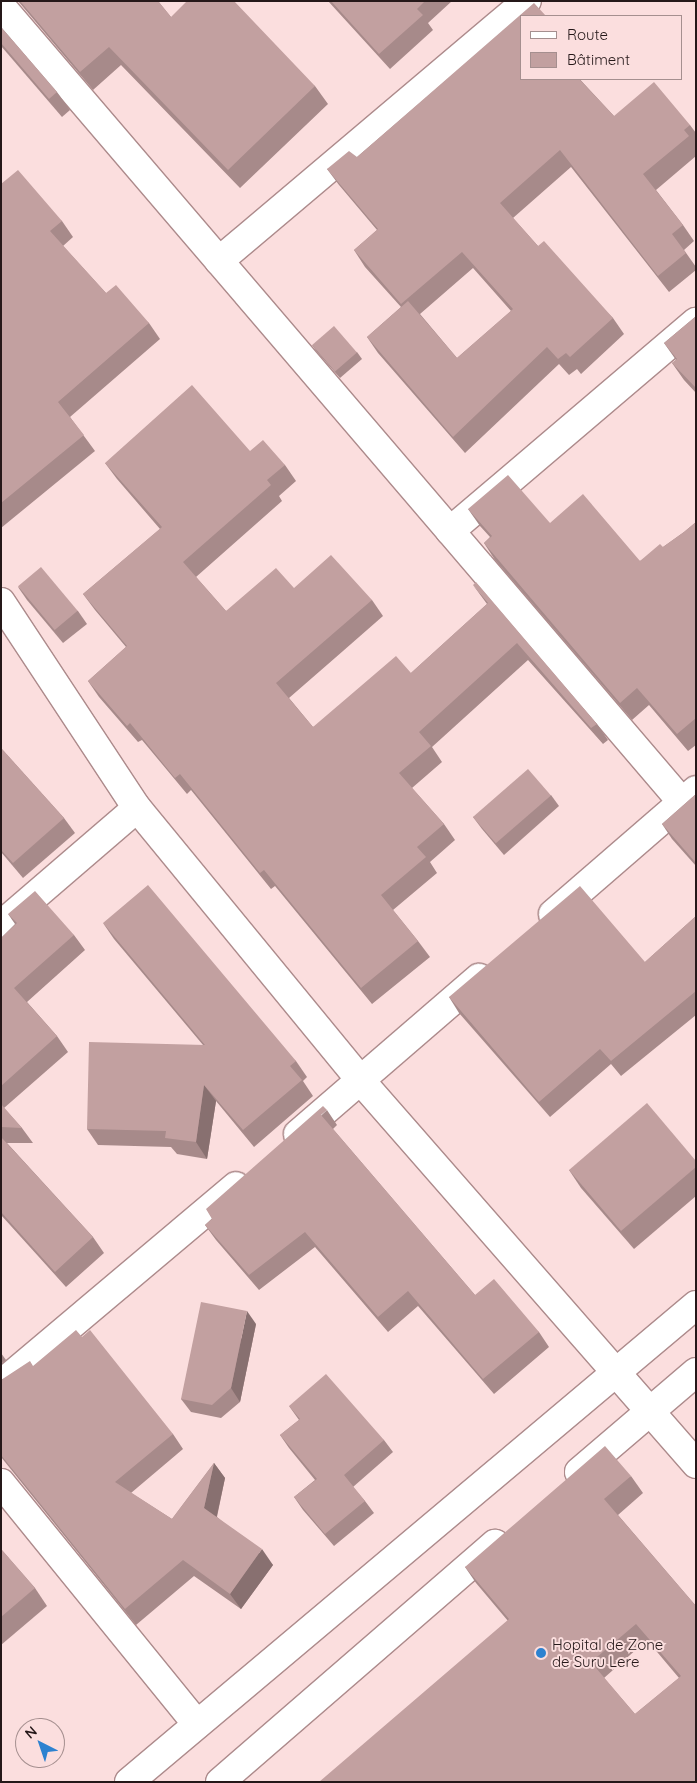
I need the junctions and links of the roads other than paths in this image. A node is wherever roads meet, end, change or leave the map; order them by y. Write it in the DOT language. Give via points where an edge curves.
graph roads {
  1 [pos="527,1"];
  2 [pos="1,6"];
  3 [pos="219,261"];
  4 [pos="696,322"];
  5 [pos="450,531"];
  6 [pos="1,602"];
  7 [pos="689,796"];
  8 [pos="137,808"];
  9 [pos="1,925"];
  10 [pos="533,932"];
  11 [pos="503,958"];
  12 [pos="361,1081"];
  13 [pos="279,1150"];
  14 [pos="256,1169"];
  15 [pos="696,1305"];
  16 [pos="618,1371"];
  17 [pos="696,1372"];
  18 [pos="1,1384"];
  19 [pos="649,1411"];
  20 [pos="696,1464"];
  21 [pos="1,1483"];
  22 [pos="559,1489"];
  23 [pos="514,1528"];
  24 [pos="197,1724"];
  25 [pos="128,1782"];
  26 [pos="220,1782"];
  1 -- 3 [label="street"];
  2 -- 3 [label="street"];
  3 -- 5 [label="street"];
  4 -- 5 [label="street"];
  5 -- 7 [label="street"];
  6 -- 8 [label="street"];
  7 -- 10 [label="street"];
  8 -- 9 [label="street"];
  8 -- 12 [label="street"];
  11 -- 12 [label="street"];
  12 -- 13 [label="street"];
  12 -- 16 [label="street"];
  14 -- 18 [label="street"];
  15 -- 16 [label="street"];
  16 -- 19 [label="street"];
  16 -- 24 [label="street"];
  17 -- 19 [label="street"];
  19 -- 20 [label="street"];
  19 -- 22 [label="street"];
  21 -- 24 [label="street"];
  23 -- 26 [label="street"];
  24 -- 25 [label="street"];
}
